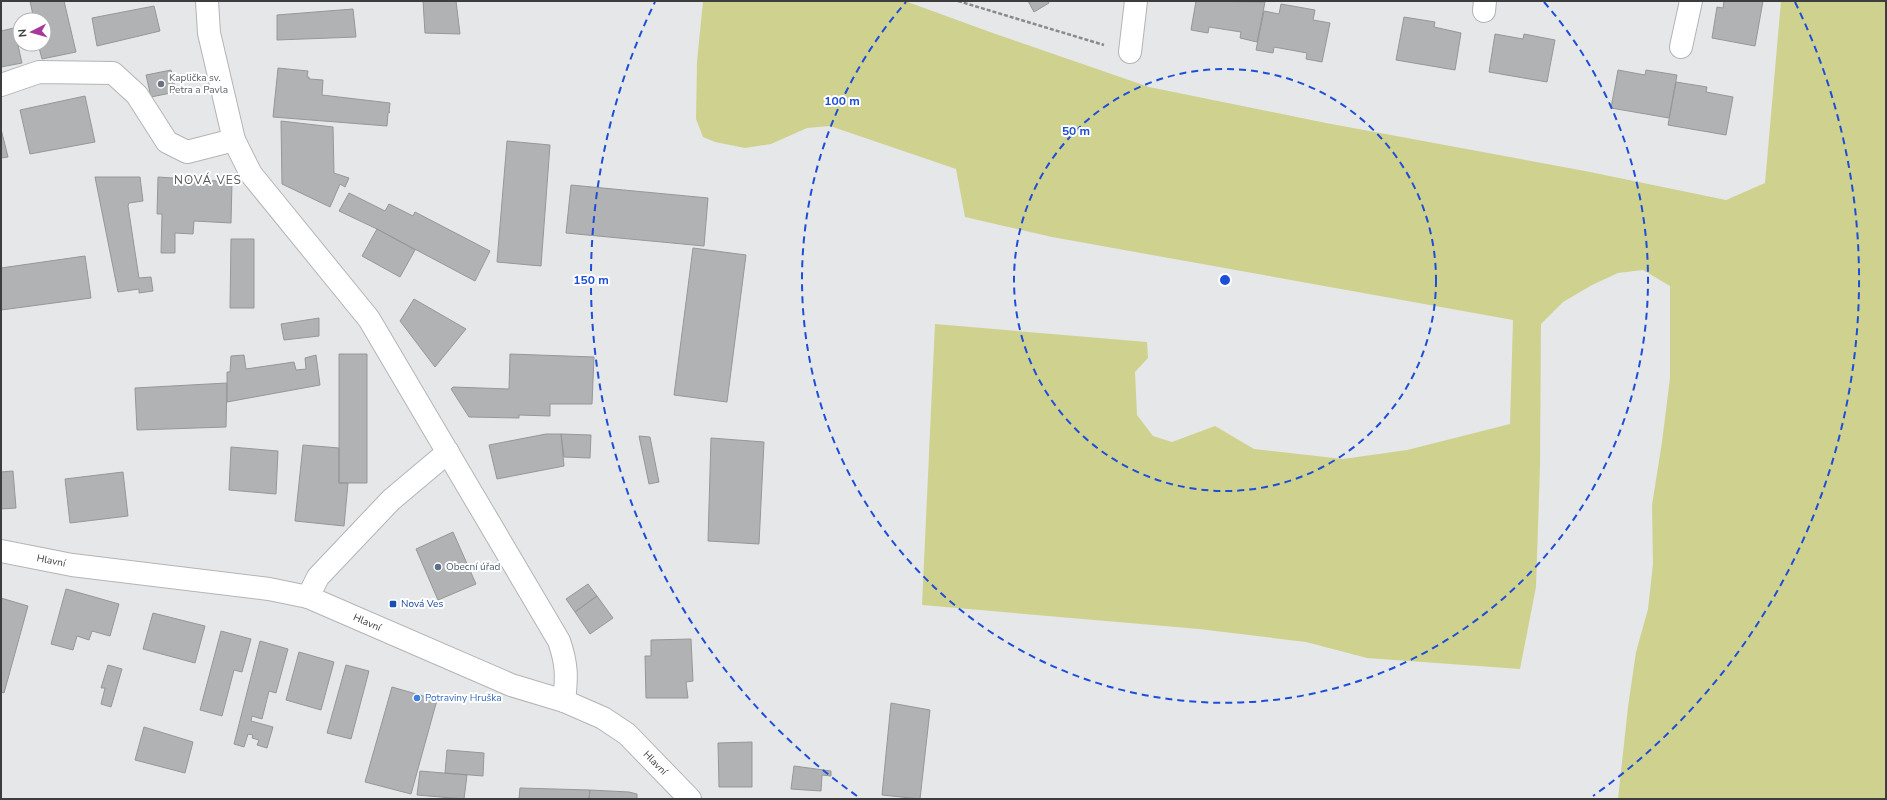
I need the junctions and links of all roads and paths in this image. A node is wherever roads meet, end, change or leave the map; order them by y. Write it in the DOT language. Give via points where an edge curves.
graph roads {
  1 [pos="207,1"];
  2 [pos="958,1"];
  3 [pos="1136,1"];
  4 [pos="1692,1"];
  5 [pos="1681,47"];
  6 [pos="1130,52"];
  7 [pos="1,85"];
  8 [pos="234,140"];
  9 [pos="448,452"];
  10 [pos="1,551"];
  11 [pos="308,597"];
  12 [pos="564,701"];
  13 [pos="690,799"];
  1 -- 8 [label="street" via="209,33"];
  2 -- 6 [label="path"];
  3 -- 6 [label="street"];
  4 -- 5 [label="street"];
  7 -- 8 [label="street" via="39,72 114,73 137,95 167,142 188,152"];
  8 -- 9 [label="street" via="251,174 369,319"];
  9 -- 11 [label="street" via="391,500 318,577"];
  9 -- 12 [label="street" via="559,641 565,658 567,676"];
  10 -- 11 [label="street, Hlavní" via="72,565 269,589"];
  11 -- 12 [label="street, Hlavní" via="511,684"];
  12 -- 13 [label="street, Hlavní" via="603,718 627,734"];
}
